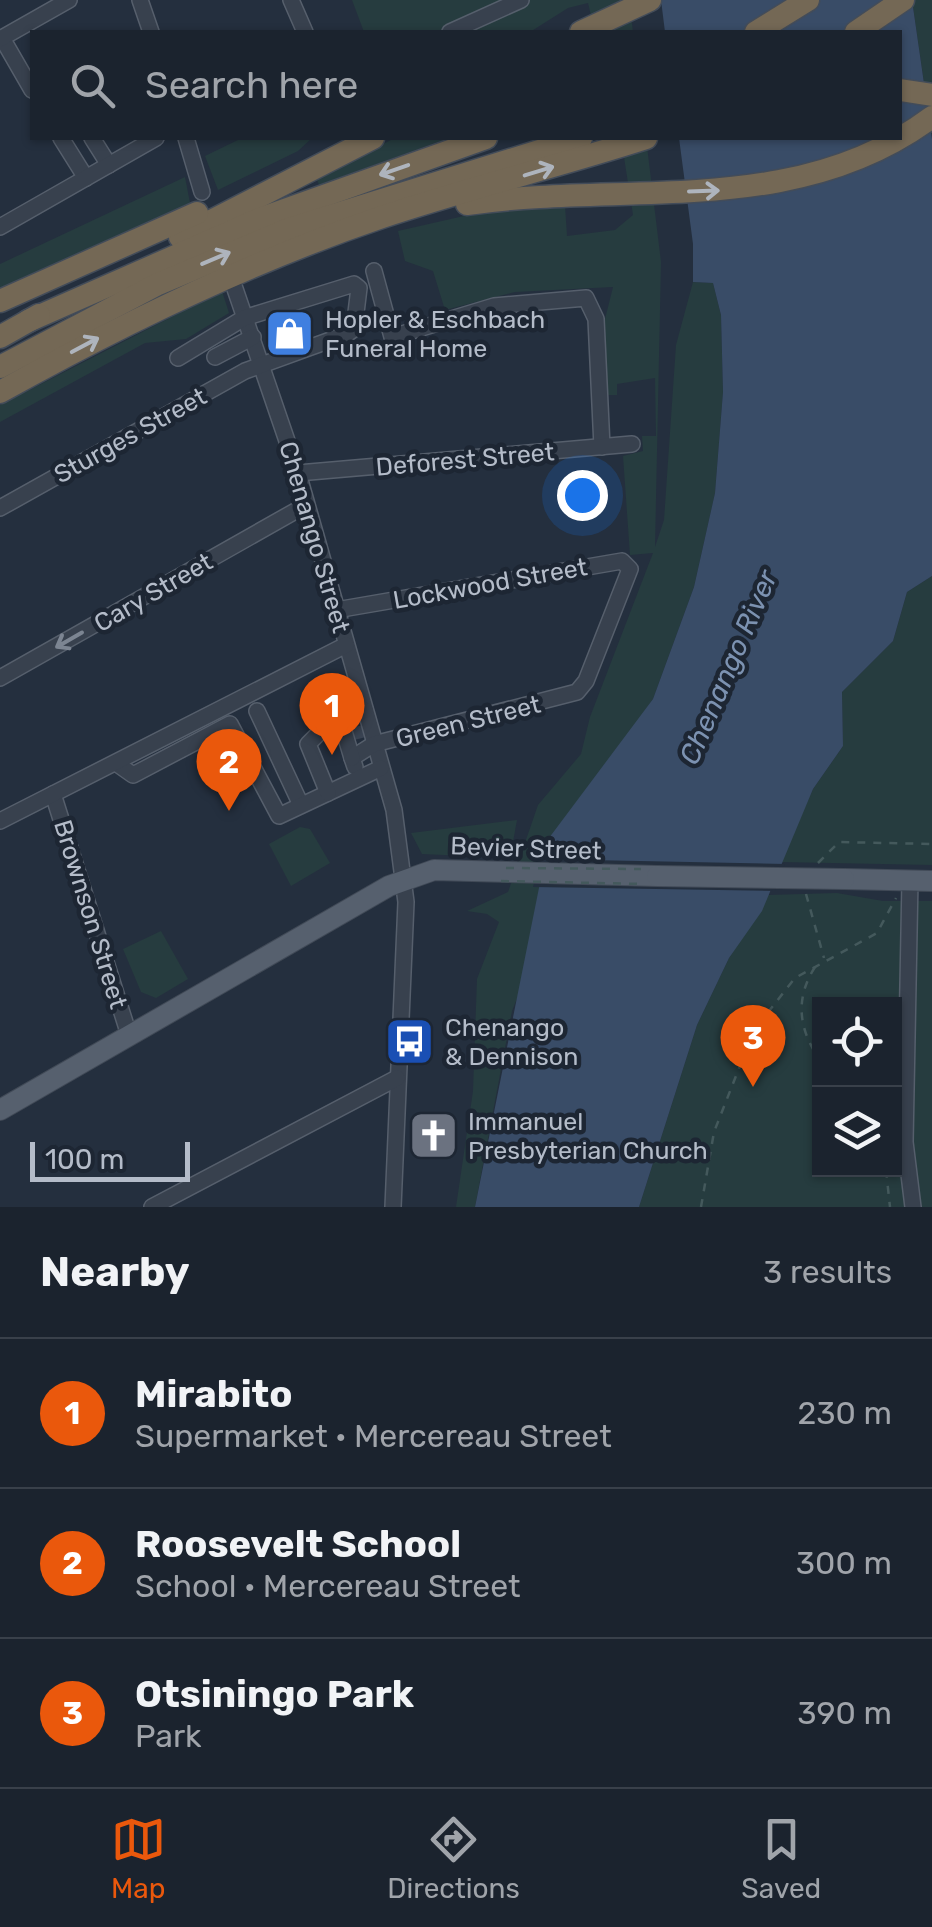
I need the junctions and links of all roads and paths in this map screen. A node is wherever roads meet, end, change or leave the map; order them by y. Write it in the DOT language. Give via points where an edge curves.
graph roads {
  1 [pos="69,0"];
  2 [pos="140,0"];
  3 [pos="291,0"];
  4 [pos="522,0"];
  5 [pos="808,0"];
  6 [pos="903,0"];
  7 [pos="641,3"];
  8 [pos="31,30"];
  9 [pos="150,30"];
  10 [pos="304,30"];
  11 [pos="454,30"];
  12 [pos="587,30"];
  13 [pos="759,30"];
  14 [pos="859,30"];
  15 [pos="28,32"];
  16 [pos="1,38"];
  17 [pos="30,87"];
  18 [pos="902,90"];
  19 [pos="932,94"];
  20 [pos="932,117"];
  21 [pos="902,135"];
  22 [pos="63,140"];
  23 [pos="93,140"];
  24 [pos="152,140"];
  25 [pos="187,140"];
  26 [pos="367,140"];
  27 [pos="368,140"];
  28 [pos="480,140"];
  29 [pos="575,140"];
  30 [pos="640,140"];
  31 [pos="893,140"];
  32 [pos="109,164"];
  33 [pos="86,178"];
  34 [pos="202,192"];
  35 [pos="0,227"];
  36 [pos="346,232"];
  37 [pos="374,272"];
  38 [pos="234,286"];
  39 [pos="380,292"];
  40 [pos="362,298"];
  41 [pos="0,301"];
  42 [pos="244,318"];
  43 [pos="28,322"];
  44 [pos="0,337"];
  45 [pos="252,337"];
  46 [pos="215,357"];
  47 [pos="178,358"];
  48 [pos="262,364"];
  49 [pos="0,367"];
  50 [pos="0,392"];
  51 [pos="632,444"];
  52 [pos="602,446"];
  53 [pos="298,474"];
  54 [pos="306,505"];
  55 [pos="0,508"];
  56 [pos="336,610"];
  57 [pos="346,645"];
  58 [pos="0,678"];
  59 [pos="247,694"];
  60 [pos="563,697"];
  61 [pos="221,707"];
  62 [pos="257,711"];
  63 [pos="230,724"];
  64 [pos="357,741"];
  65 [pos="116,763"];
  66 [pos="381,768"];
  67 [pos="325,787"];
  68 [pos="54,794"];
  69 [pos="301,806"];
  70 [pos="0,821"];
  71 [pos="932,844"];
  72 [pos="818,864"];
  73 [pos="405,880"];
  74 [pos="910,880"];
  75 [pos="932,881"];
  76 [pos="806,892"];
  77 [pos="896,898"];
  78 [pos="825,961"];
  79 [pos="815,966"];
  80 [pos="129,1035"];
  81 [pos="812,1044"];
  82 [pos="397,1078"];
  83 [pos="0,1110"];
  84 [pos="887,1177"];
  85 [pos="152,1207"];
  86 [pos="393,1207"];
  87 [pos="701,1207"];
  88 [pos="890,1207"];
  89 [pos="913,1207"];
  1 -- 8 [label="street"];
  2 -- 9 [label="street"];
  3 -- 10 [label="street"];
  4 -- 11 [label="street"];
  5 -- 13 [label="highway"];
  6 -- 14 [label="highway"];
  7 -- 12 [label="highway"];
  15 -- 16 [label="street"];
  16 -- 17 [label="street"];
  18 -- 19 [label="highway"];
  21 -- 20 [label="highway, one-way"];
  22 -- 33 [label="street"];
  23 -- 32 [label="street"];
  24 -- 32 [label="street"];
  25 -- 34 [label="street"];
  26 -- 41 [label="highway"];
  27 -- 43 [label="highway"];
  28 -- 43 [label="highway, one-way" via="262,218"];
  49 -- 29 [label="highway, one-way" via="143,292 289,229"];
  36 -- 30 [label="highway, one-way"];
  36 -- 31 [label="highway, one-way" via="469,204 788,182 863,158"];
  32 -- 33 [label="street"];
  33 -- 35 [label="street"];
  50 -- 36 [label="highway, one-way" via="167,304"];
  37 -- 39 [label="street"];
  38 -- 42 [label="street, Chenango Street"];
  39 -- 40 [label="street"];
  39 -- 52 [label="street" via="392,337 494,306 586,298 596,319"];
  40 -- 42 [label="street" via="354,284"];
  40 -- 48 [label="street, Sturges Street" via="352,332"];
  42 -- 45 [label="street, Chenango Street"];
  42 -- 47 [label="street"];
  43 -- 44 [label="highway"];
  45 -- 46 [label="street"];
  45 -- 48 [label="street, Chenango Street"];
  48 -- 53 [label="street, Chenango Street"];
  48 -- 55 [label="street, Sturges Street"];
  51 -- 52 [label="street, Deforest Street"];
  52 -- 53 [label="street, Deforest Street"];
  53 -- 54 [label="street, Chenango Street"];
  54 -- 56 [label="street, Chenango Street"];
  54 -- 58 [label="street, Cary Street, one-way"];
  56 -- 57 [label="street, Chenango Street"];
  56 -- 60 [label="street, Lockwood Street" via="622,561 629,578 586,682"];
  57 -- 59 [label="street"];
  57 -- 64 [label="street, Chenango Street"];
  59 -- 61 [label="street"];
  59 -- 62 [label="street"];
  60 -- 64 [label="street, Green Street"];
  61 -- 63 [label="street"];
  61 -- 65 [label="street"];
  62 -- 63 [label="street"];
  62 -- 69 [label="street"];
  63 -- 65 [label="street" via="133,775"];
  63 -- 69 [label="street" via="279,816"];
  64 -- 66 [label="street"];
  64 -- 66 [label="street, Chenango Street"];
  64 -- 67 [label="street"];
  64 -- 67 [label="street" via="308,744"];
  65 -- 68 [label="street"];
  66 -- 73 [label="street, Chenango Street"];
  67 -- 69 [label="street"];
  68 -- 70 [label="street"];
  68 -- 80 [label="street, Brownson Street"];
  71 -- 72 [label="path" via="839,842"];
  73 -- 74 [label="main road, Bevier Street, bridge" via="434,870"];
  73 -- 80 [label="main road, Bevier Street"];
  73 -- 82 [label="street, Chenango Street"];
  74 -- 75 [label="main road, Bevier Street"];
  74 -- 89 [label="street" via="905,1142"];
  76 -- 78 [label="path"];
  77 -- 78 [label="path" via="877,933"];
  78 -- 79 [label="path"];
  79 -- 81 [label="path" via="799,1000"];
  79 -- 87 [label="path" via="785,988 754,1030 714,1132"];
  80 -- 83 [label="main road, Bevier Street"];
  82 -- 85 [label="street"];
  82 -- 86 [label="street, Chenango Street"];
  84 -- 88 [label="path"];
}
